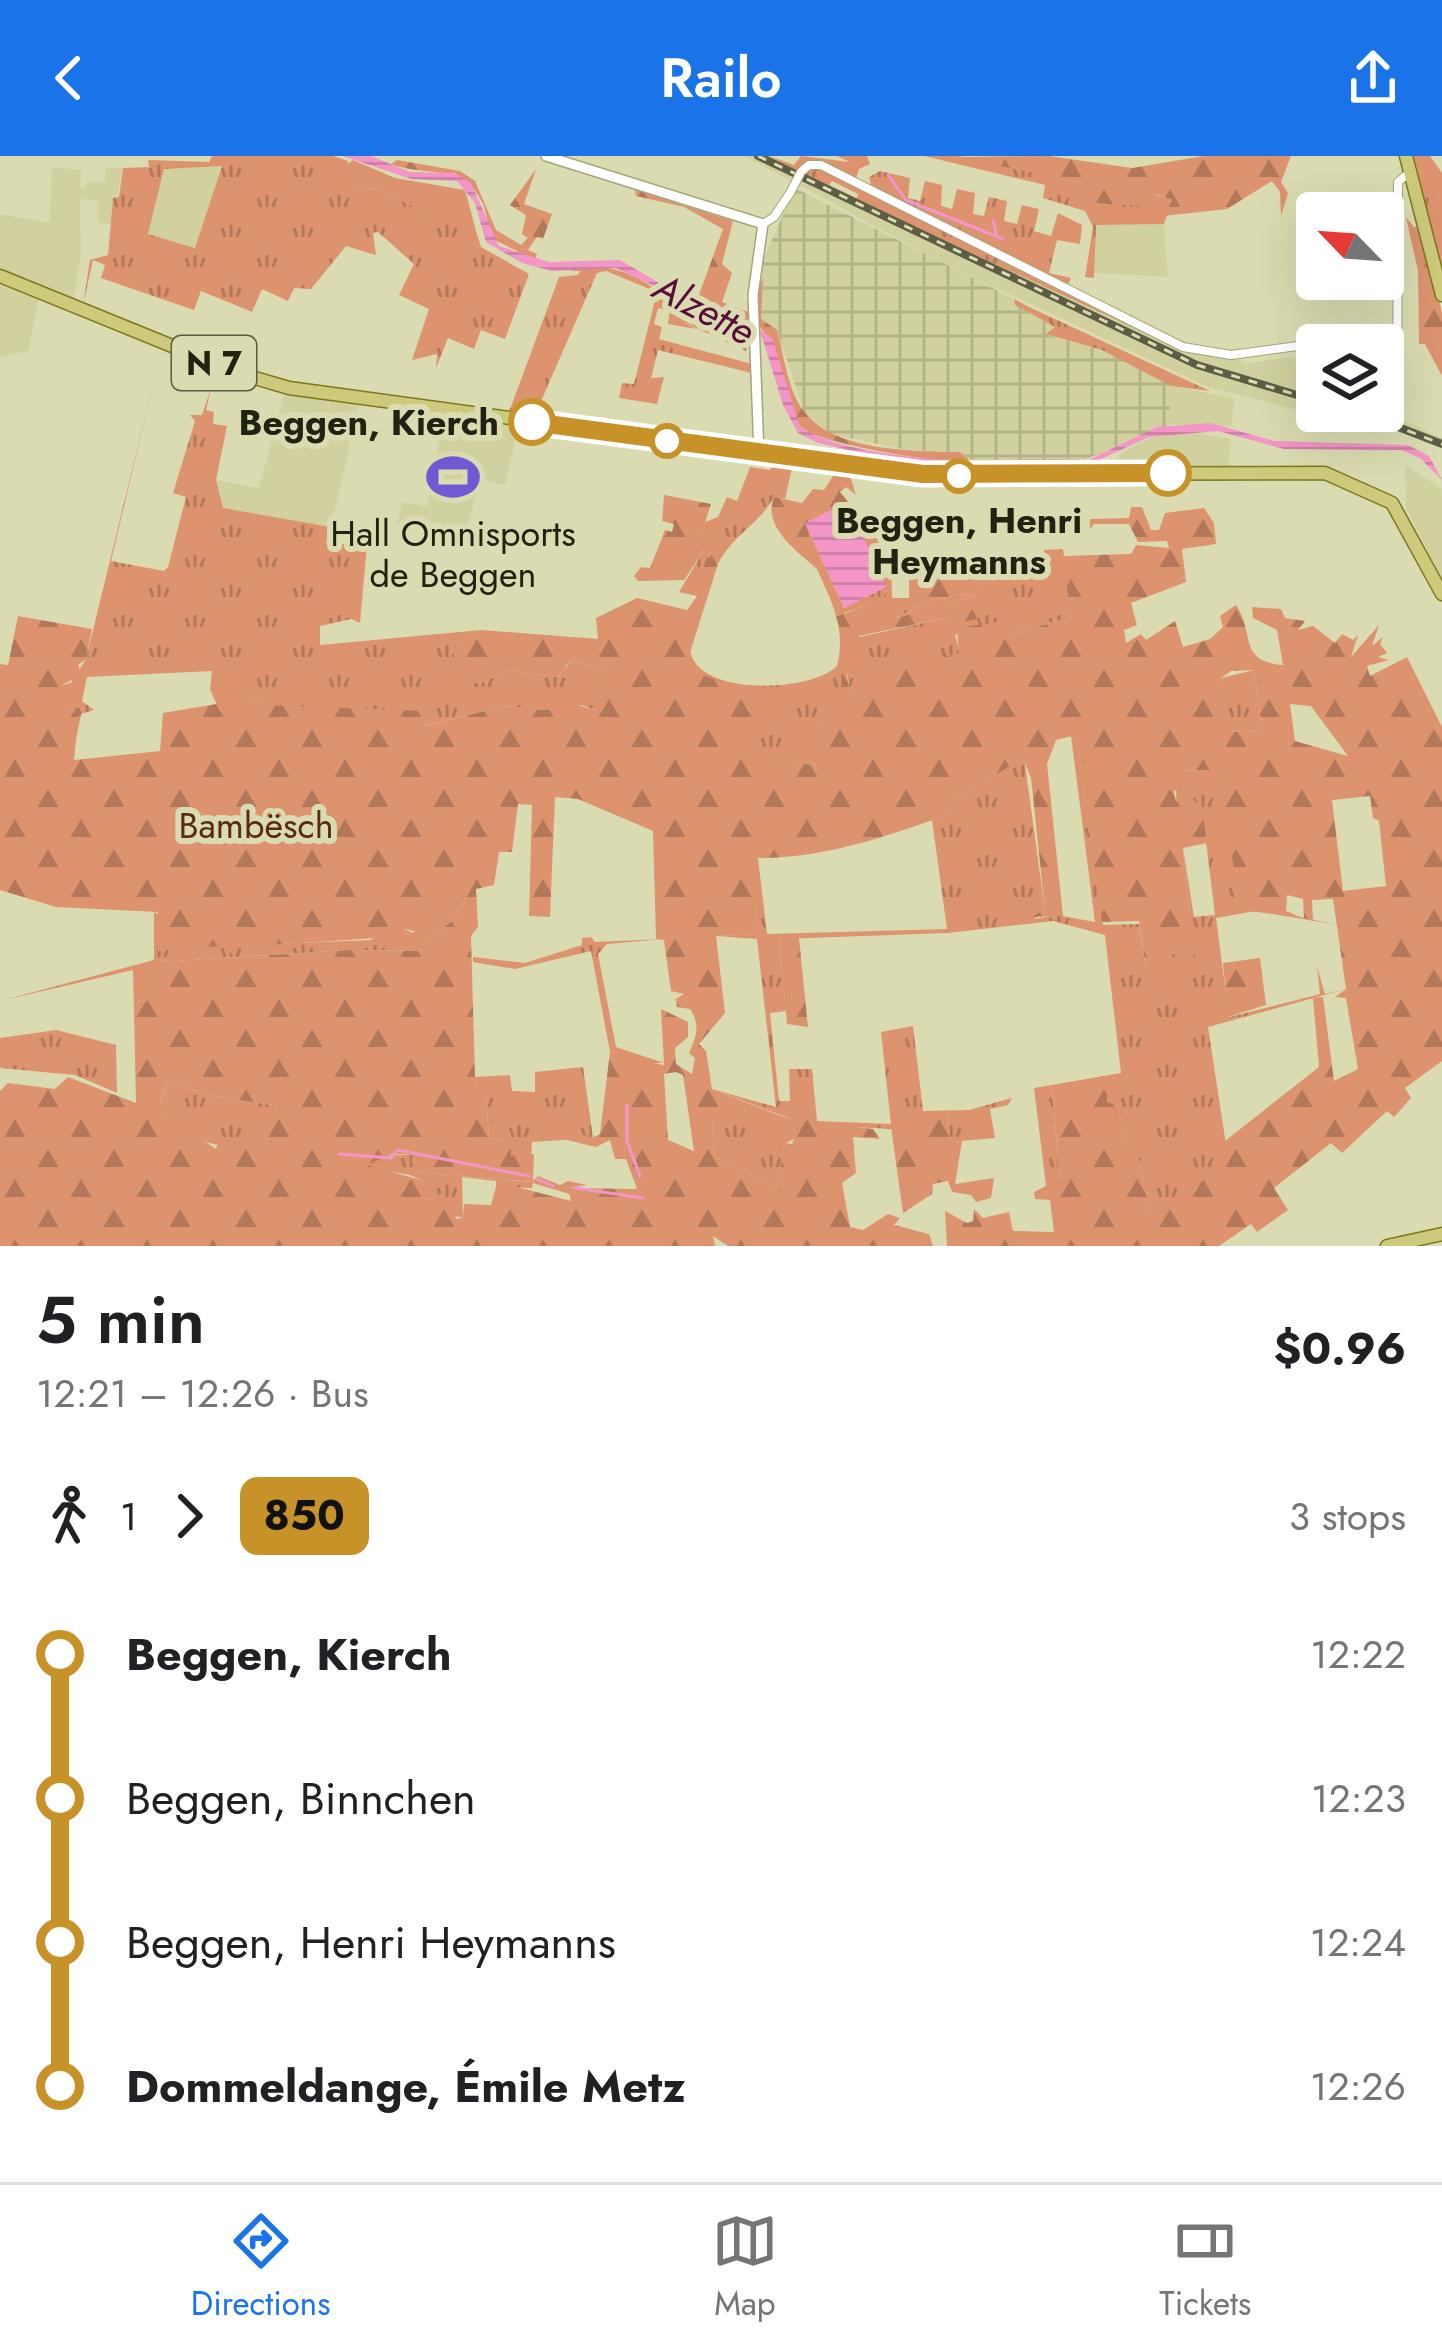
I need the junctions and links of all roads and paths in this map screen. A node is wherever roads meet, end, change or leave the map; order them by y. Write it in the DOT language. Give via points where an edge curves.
graph roads {
  1 [pos="546,156"];
  2 [pos="1406,156"];
  3 [pos="1411,172"];
  4 [pos="763,224"];
  5 [pos="0,276"];
  6 [pos="1442,296"];
  7 [pos="1397,324"];
  8 [pos="1296,346"];
  9 [pos="759,454"];
  10 [pos="1442,594"];
  11 [pos="1442,1234"];
  12 [pos="1387,1246"];
  1 -- 4 [label="main road"];
  2 -- 3 [label="main road"];
  3 -- 6 [label="main road"];
  3 -- 7 [label="street" via="1399,182"];
  4 -- 8 [label="street, bridge" via="801,172 821,165 1183,346 1231,355"];
  4 -- 9 [label="main road" via="754,316"];
  5 -- 9 [label="main road, N 7" via="262,382"];
  9 -- 10 [label="main road, N 7" via="965,476 1312,471 1395,507"];
  11 -- 12 [label="main road"];
}
